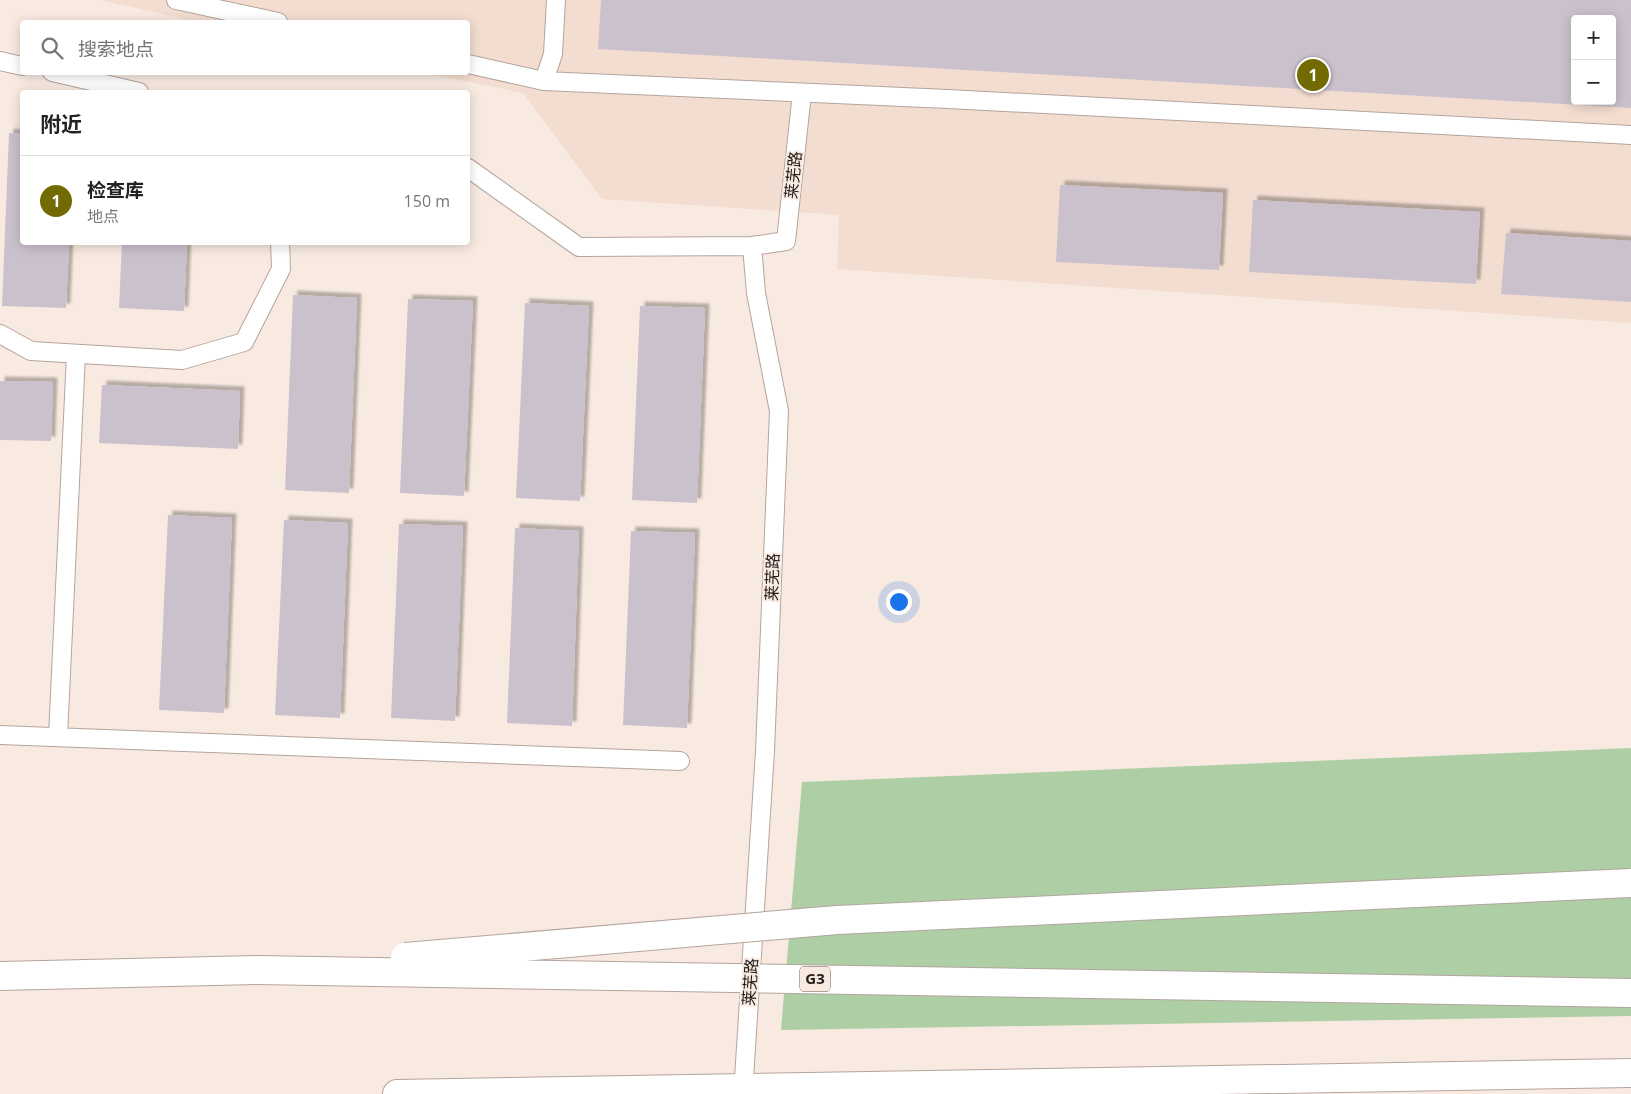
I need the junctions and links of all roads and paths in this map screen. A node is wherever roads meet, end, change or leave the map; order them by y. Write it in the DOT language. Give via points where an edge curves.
graph roads {
  1 [pos="176,0"];
  2 [pos="556,0"];
  3 [pos="269,20"];
  4 [pos="0,61"];
  5 [pos="470,64"];
  6 [pos="20,66"];
  7 [pos="65,75"];
  8 [pos="544,81"];
  9 [pos="130,90"];
  10 [pos="802,93"];
  11 [pos="1631,135"];
  12 [pos="470,169"];
  13 [pos="280,245"];
  14 [pos="752,246"];
  15 [pos="0,334"];
  16 [pos="76,354"];
  17 [pos="0,735"];
  18 [pos="58,737"];
  19 [pos="680,761"];
  20 [pos="1631,883"];
  21 [pos="256,970"];
  22 [pos="0,976"];
  23 [pos="1631,993"];
  24 [pos="1631,1073"];
  25 [pos="397,1094"];
  26 [pos="743,1094"];
  1 -- 3 [label="lane"];
  2 -- 8 [label="lane" via="553,54"];
  4 -- 6 [label="lane"];
  5 -- 8 [label="lane"];
  7 -- 9 [label="lane"];
  8 -- 10 [label="lane"];
  10 -- 11 [label="lane"];
  10 -- 14 [label="lane, 莱芜路" via="786,241"];
  12 -- 14 [label="lane" via="579,248"];
  13 -- 16 [label="lane" via="280,269 244,342 182,360"];
  14 -- 26 [label="lane, 莱芜路" via="756,293 779,411 765,751"];
  15 -- 16 [label="lane" via="31,351"];
  16 -- 18 [label="lane"];
  17 -- 18 [label="lane"];
  18 -- 19 [label="lane"];
  20 -- 21 [label="highway, bridge" via="837,920"];
  21 -- 22 [label="highway, G3, bridge"];
  21 -- 23 [label="highway, G3, bridge"];
  24 -- 25 [label="highway"];
}
